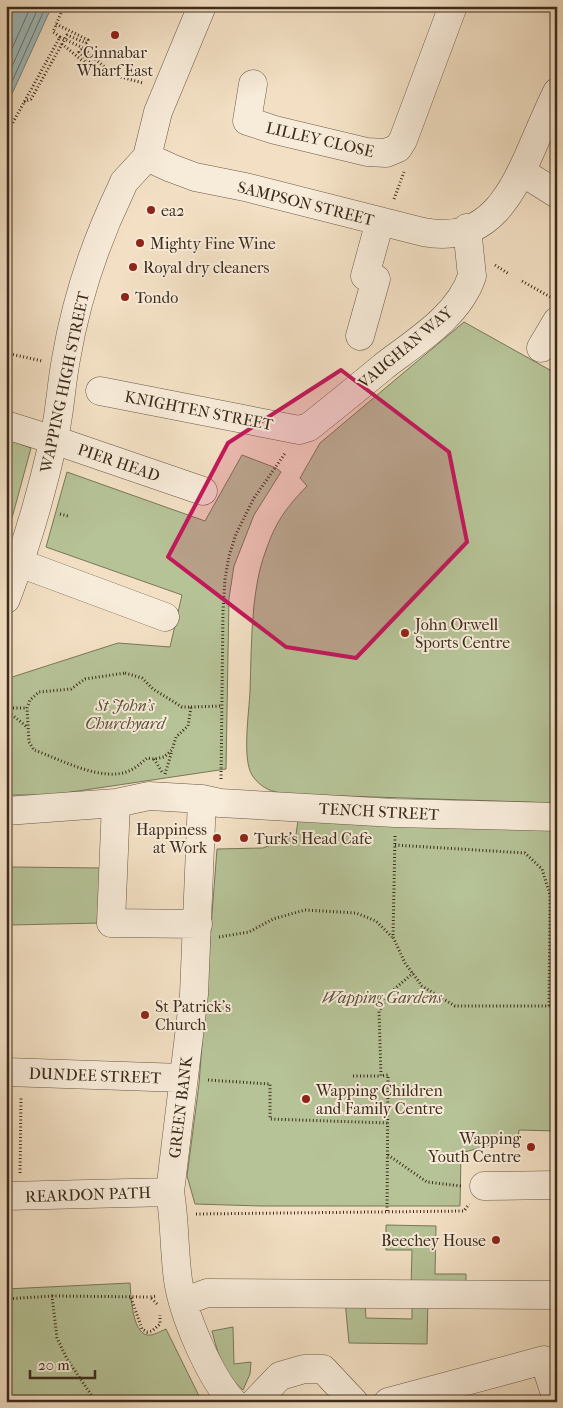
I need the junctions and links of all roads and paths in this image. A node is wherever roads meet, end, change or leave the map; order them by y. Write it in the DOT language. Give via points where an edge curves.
graph roads {
  1 [pos="64,6"];
  2 [pos="202,6"];
  3 [pos="452,6"];
  4 [pos="56,24"];
  5 [pos="60,37"];
  6 [pos="65,39"];
  7 [pos="62,44"];
  8 [pos="83,48"];
  9 [pos="253,84"];
  10 [pos="166,90"];
  11 [pos="557,92"];
  12 [pos="24,102"];
  13 [pos="6,135"];
  14 [pos="147,157"];
  15 [pos="522,172"];
  16 [pos="557,194"];
  17 [pos="380,221"];
  18 [pos="468,228"];
  19 [pos="493,264"];
  20 [pos="509,274"];
  21 [pos="522,281"];
  22 [pos="557,301"];
  23 [pos="557,321"];
  24 [pos="360,336"];
  25 [pos="541,348"];
  26 [pos="6,353"];
  27 [pos="45,361"];
  28 [pos="62,384"];
  29 [pos="6,425"];
  30 [pos="299,430"];
  31 [pos="54,440"];
  32 [pos="203,491"];
  33 [pos="63,514"];
  34 [pos="68,516"];
  35 [pos="13,560"];
  36 [pos="6,599"];
  37 [pos="165,617"];
  38 [pos="222,706"];
  39 [pos="190,707"];
  40 [pos="27,708"];
  41 [pos="6,709"];
  42 [pos="27,727"];
  43 [pos="172,750"];
  44 [pos="154,759"];
  45 [pos="211,801"];
  46 [pos="116,802"];
  47 [pos="6,811"];
  48 [pos="396,813"];
  49 [pos="557,817"];
  50 [pos="395,845"];
  51 [pos="206,931"];
  52 [pos="393,937"];
  53 [pos="413,973"];
  54 [pos="549,1006"];
  55 [pos="557,1006"];
  56 [pos="14,1072"];
  57 [pos="353,1076"];
  58 [pos="380,1076"];
  59 [pos="183,1078"];
  60 [pos="388,1123"];
  61 [pos="388,1154"];
  62 [pos="557,1184"];
  63 [pos="484,1186"];
  64 [pos="13,1196"];
  65 [pos="172,1203"];
  66 [pos="387,1211"];
  67 [pos="557,1295"];
  68 [pos="52,1296"];
  69 [pos="150,1297"];
  70 [pos="131,1298"];
  71 [pos="182,1298"];
  72 [pos="6,1299"];
  73 [pos="431,1396"];
  74 [pos="557,1400"];
  75 [pos="96,1402"];
  76 [pos="233,1402"];
  77 [pos="256,1402"];
  78 [pos="354,1402"];
  79 [pos="388,1402"];
  1 -- 4 [label="path"];
  2 -- 10 [label="street"];
  3 -- 9 [label="street, LILLEY CLOSE" via="404,140 398,148 386,153 367,152 247,120"];
  4 -- 5 [label="path" via="53,32"];
  4 -- 6 [label="path" via="88,40 86,44 67,35"];
  5 -- 6 [label="path"];
  5 -- 12 [label="path"];
  6 -- 7 [label="path"];
  6 -- 8 [label="path"];
  7 -- 8 [label="path" via="90,67 91,64 79,52"];
  7 -- 12 [label="path" via="31,100"];
  8 -- 10 [label="path" via="117,76"];
  10 -- 14 [label="street"];
  11 -- 15 [label="street"];
  12 -- 13 [label="path"];
  14 -- 17 [label="street, SAMPSON STREET" via="195,177"];
  14 -- 28 [label="street, WAPPING HIGH STREET" via="124,182 99,238 80,294"];
  15 -- 16 [label="street"];
  15 -- 18 [label="street" via="497,210"];
  17 -- 18 [label="street, SAMPSON STREET" via="437,234"];
  17 -- 24 [label="street" via="365,276 376,279"];
  18 -- 30 [label="street, VAUGHAN WAY" via="472,276 457,304 438,324 309,427"];
  19 -- 20 [label="path"];
  21 -- 22 [label="path"];
  23 -- 25 [label="street"];
  26 -- 27 [label="path"];
  28 -- 30 [label="street, KNIGHTEN STREET"];
  28 -- 31 [label="street, WAPPING HIGH STREET"];
  29 -- 31 [label="street, PIER HEAD"];
  30 -- 38 [label="path" via="254,498 229,556 223,611"];
  31 -- 32 [label="street, PIER HEAD"];
  31 -- 35 [label="street, WAPPING HIGH STREET" via="44,480"];
  33 -- 34 [label="path"];
  35 -- 36 [label="street, WAPPING HIGH STREET"];
  35 -- 37 [label="street"];
  38 -- 39 [label="path"];
  38 -- 45 [label="path"];
  39 -- 40 [label="path" via="182,707 142,678 125,673 85,679 71,689 39,692"];
  39 -- 43 [label="path" via="188,726 176,737"];
  40 -- 41 [label="path"];
  40 -- 42 [label="path"];
  41 -- 42 [label="path"];
  42 -- 44 [label="path" via="34,750 96,774 120,774 147,758"];
  43 -- 44 [label="path" via="164,757"];
  43 -- 44 [label="path" via="165,776"];
  45 -- 46 [label="street, TENCH STREET" via="149,796"];
  45 -- 48 [label="street, TENCH STREET"];
  45 -- 51 [label="street, GREEN BANK"];
  46 -- 47 [label="street, TENCH STREET"];
  46 -- 51 [label="street" via="111,923"];
  48 -- 49 [label="street, TENCH STREET"];
  48 -- 50 [label="path"];
  50 -- 52 [label="path"];
  50 -- 54 [label="path" via="525,853 542,869 550,895"];
  51 -- 52 [label="path" via="249,932 273,919 305,910 356,913 376,921"];
  51 -- 59 [label="street, GREEN BANK"];
  52 -- 53 [label="path"];
  53 -- 54 [label="path" via="422,986 455,1006"];
  53 -- 58 [label="path" via="391,992 379,1011"];
  54 -- 55 [label="path"];
  56 -- 59 [label="street, DUNDEE STREET"];
  56 -- 64 [label="path"];
  57 -- 58 [label="path"];
  58 -- 60 [label="path" via="388,1075"];
  59 -- 60 [label="path" via="270,1084 270,1119"];
  59 -- 65 [label="street, GREEN BANK"];
  60 -- 61 [label="path"];
  61 -- 63 [label="path" via="427,1182"];
  61 -- 66 [label="path"];
  62 -- 63 [label="street"];
  63 -- 66 [label="path" via="464,1210"];
  64 -- 65 [label="street, REARDON PATH"];
  65 -- 66 [label="path"];
  65 -- 71 [label="street, GREEN BANK"];
  67 -- 71 [label="street" via="206,1293"];
  68 -- 70 [label="path"];
  68 -- 72 [label="path"];
  68 -- 75 [label="path" via="57,1338"];
  69 -- 70 [label="path"];
  69 -- 70 [label="path" via="160,1311 160,1324 147,1332 142,1329"];
  69 -- 71 [label="path"];
  71 -- 76 [label="street, GREEN BANK" via="202,1352"];
  73 -- 74 [label="street" via="544,1360"];
  73 -- 79 [label="street"];
  77 -- 78 [label="street" via="280,1376 304,1369 323,1369"];
}
